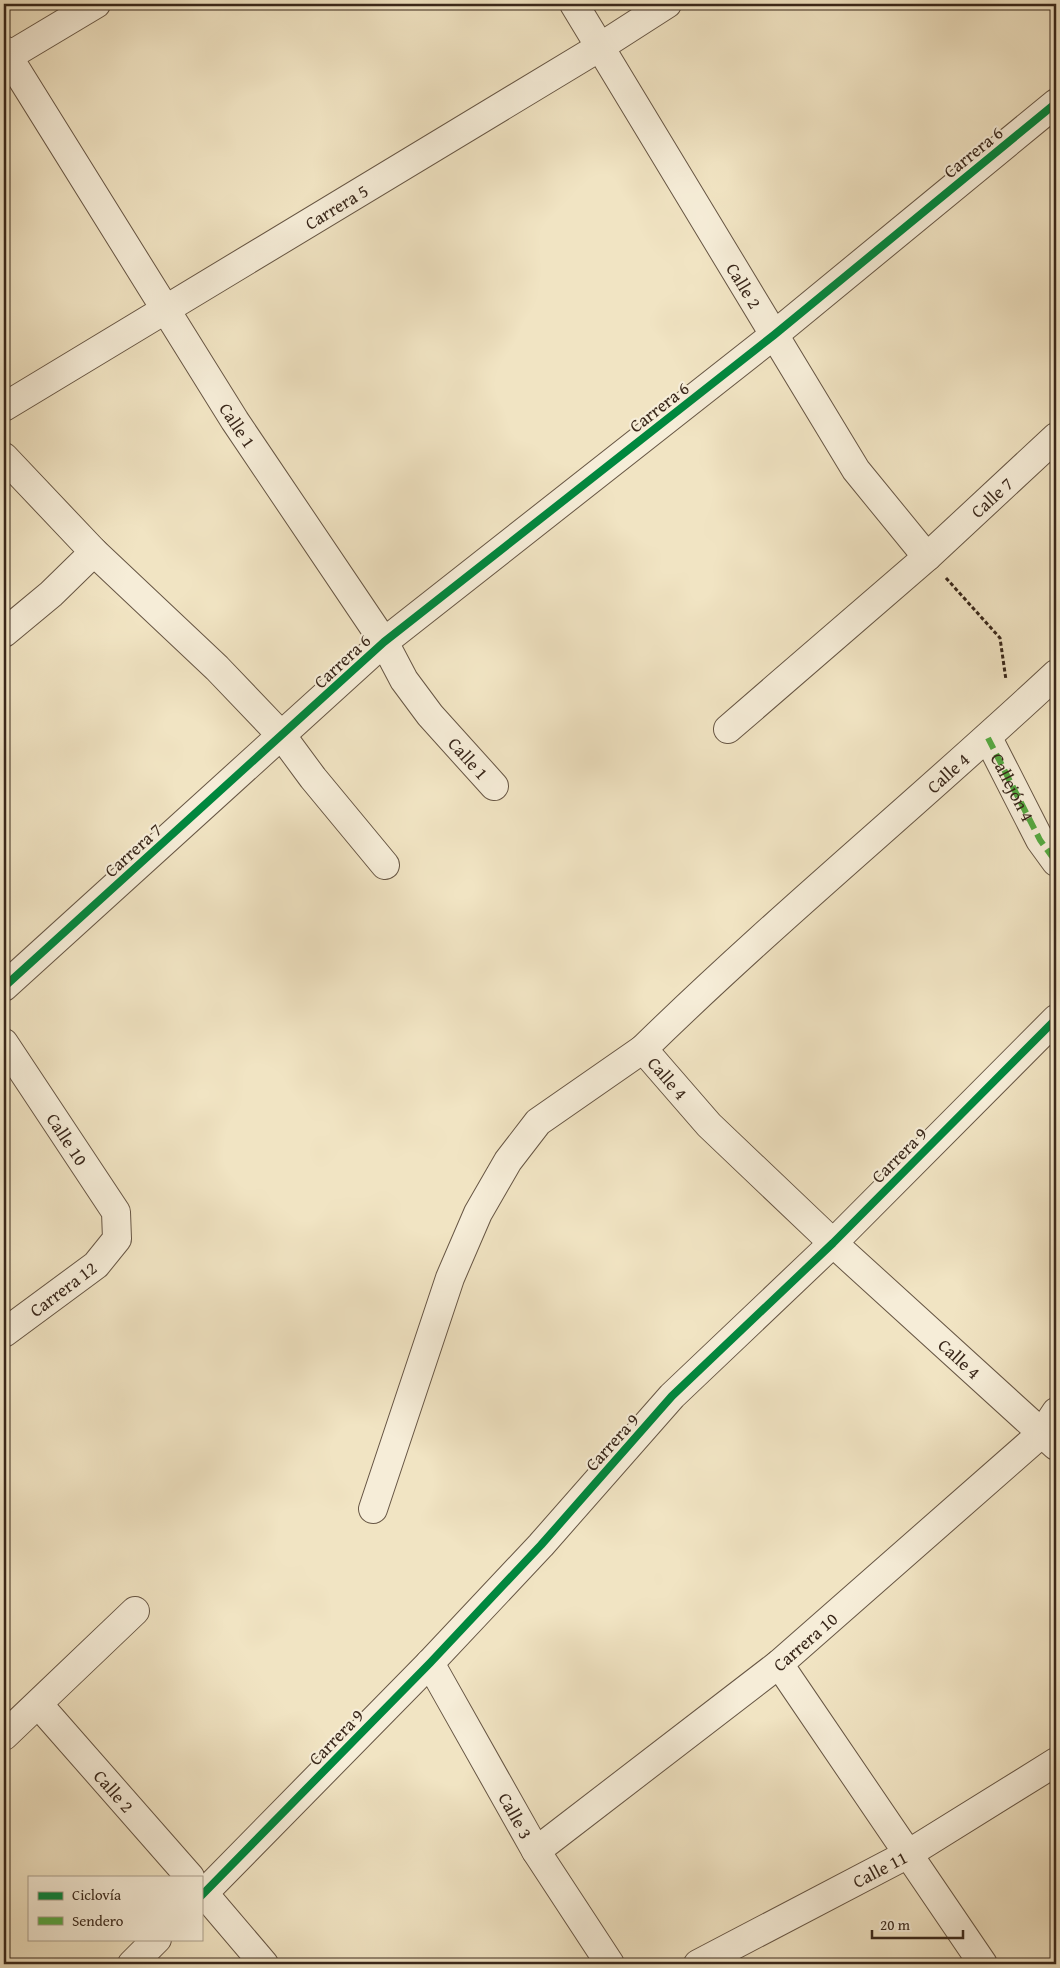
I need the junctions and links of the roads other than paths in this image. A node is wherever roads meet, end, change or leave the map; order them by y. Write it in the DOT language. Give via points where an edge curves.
graph roads {
  1 [pos="96,4"];
  2 [pos="574,4"];
  3 [pos="667,4"];
  4 [pos="600,47"];
  5 [pos="5,55"];
  6 [pos="1056,104"];
  7 [pos="165,309"];
  8 [pos="774,335"];
  9 [pos="4,407"];
  10 [pos="1056,437"];
  11 [pos="4,457"];
  12 [pos="94,552"];
  13 [pos="927,557"];
  14 [pos="7,624"];
  15 [pos="384,642"];
  16 [pos="1056,674"];
  17 [pos="728,728"];
  18 [pos="282,736"];
  19 [pos="988,738"];
  20 [pos="494,786"];
  21 [pos="1056,862"];
  22 [pos="385,865"];
  23 [pos="4,987"];
  24 [pos="1056,1019"];
  25 [pos="4,1043"];
  26 [pos="643,1049"];
  27 [pos="116,1239"];
  28 [pos="833,1244"];
  29 [pos="4,1333"];
  30 [pos="1051,1430"];
  31 [pos="373,1509"];
  32 [pos="135,1611"];
  33 [pos="430,1662"];
  34 [pos="779,1664"];
  35 [pos="38,1704"];
  36 [pos="4,1736"];
  37 [pos="1056,1762"];
  38 [pos="536,1851"];
  39 [pos="908,1854"];
  40 [pos="188,1876"];
  41 [pos="202,1886"];
  42 [pos="202,1892"];
  43 [pos="156,1940"];
  44 [pos="132,1964"];
  45 [pos="264,1964"];
  46 [pos="610,1964"];
  47 [pos="698,1964"];
  48 [pos="983,1964"];
  1 -- 5 [label="street"];
  2 -- 4 [label="street, Calle 2"];
  3 -- 4 [label="street, Carrera 5"];
  4 -- 7 [label="street, Carrera 5"];
  4 -- 8 [label="street, Calle 2"];
  5 -- 7 [label="street, Calle 1"];
  6 -- 8 [label="street, Carrera 6"];
  7 -- 9 [label="street, Carrera 5"];
  7 -- 15 [label="street, Calle 1" via="235,421"];
  8 -- 13 [label="street, Calle 2" via="856,470"];
  8 -- 15 [label="street, Carrera 6"];
  10 -- 13 [label="street, Calle 7"];
  11 -- 12 [label="street"];
  12 -- 14 [label="street" via="51,594"];
  12 -- 18 [label="street" via="210,661"];
  13 -- 17 [label="street, Calle 7"];
  15 -- 18 [label="street, Carrera 6"];
  15 -- 20 [label="street, Calle 1" via="404,680 430,715"];
  16 -- 19 [label="street, Calle 4"];
  18 -- 22 [label="street"];
  18 -- 23 [label="street, Carrera 7"];
  19 -- 21 [label="street, Callejón 4" via="1040,840"];
  19 -- 26 [label="street, Calle 4" via="707,986"];
  24 -- 28 [label="street, Carrera 9"];
  25 -- 27 [label="street, Calle 10" via="116,1212"];
  26 -- 28 [label="street, Calle 4" via="709,1125"];
  26 -- 31 [label="street" via="538,1122 508,1160 478,1213 450,1278"];
  27 -- 29 [label="street, Carrera 12" via="96,1265"];
  28 -- 30 [label="street, Calle 4"];
  28 -- 33 [label="street, Carrera 9" via="672,1396 541,1545"];
  30 -- 34 [label="street, Carrera 10"];
  32 -- 35 [label="street"];
  33 -- 38 [label="street, Calle 3"];
  33 -- 41 [label="street, Carrera 9"];
  34 -- 38 [label="street, Carrera 10"];
  34 -- 39 [label="street"];
  35 -- 36 [label="street"];
  35 -- 40 [label="street, Calle 2"];
  37 -- 39 [label="street, Calle 11"];
  38 -- 46 [label="street, Calle 3"];
  39 -- 47 [label="street, Calle 11"];
  39 -- 48 [label="street"];
  42 -- 45 [label="street, Calle 2"];
  43 -- 44 [label="street"];
}
